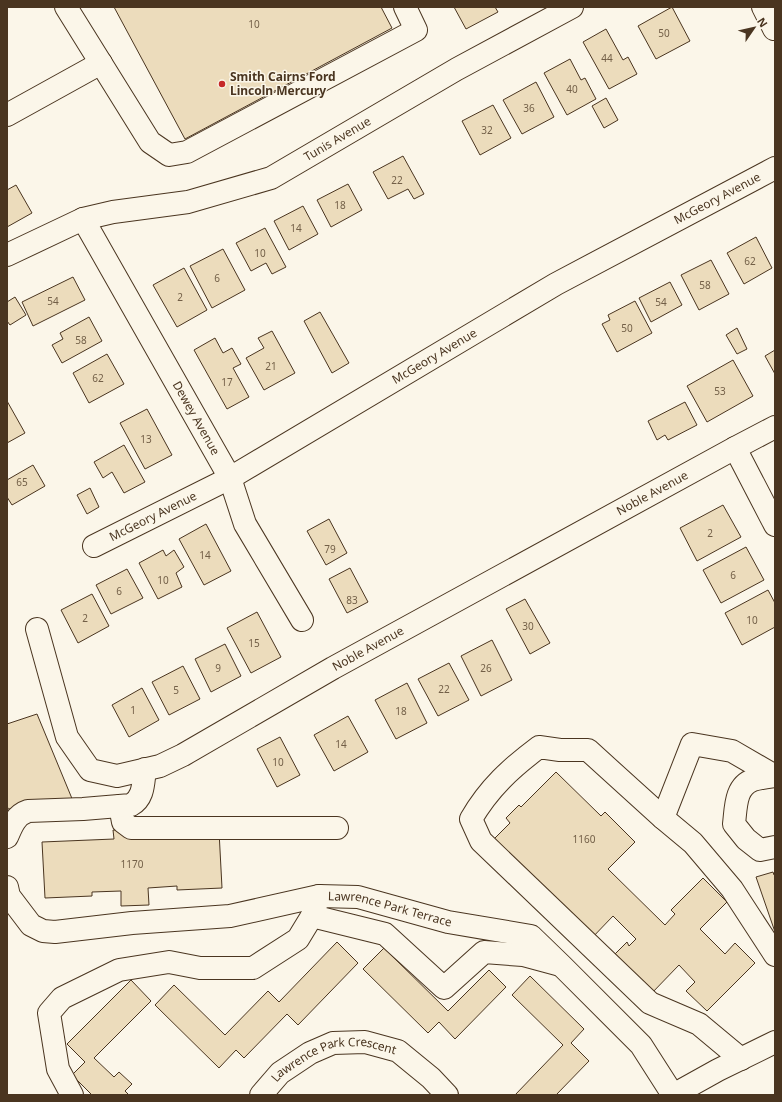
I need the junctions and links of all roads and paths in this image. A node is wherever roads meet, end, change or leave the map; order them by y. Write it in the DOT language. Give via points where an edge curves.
graph roads {
  1 [pos="66,7"];
  2 [pos="405,7"];
  3 [pos="572,7"];
  4 [pos="763,7"];
  5 [pos="774,29"];
  6 [pos="101,62"];
  7 [pos="7,115"];
  8 [pos="775,168"];
  9 [pos="83,219"];
  10 [pos="7,255"];
  11 [pos="775,428"];
  12 [pos="735,448"];
  13 [pos="230,478"];
  14 [pos="775,525"];
  15 [pos="94,546"];
  16 [pos="302,620"];
  17 [pos="37,629"];
  18 [pos="145,769"];
  19 [pos="775,776"];
  20 [pos="120,806"];
  21 [pos="663,818"];
  22 [pos="337,828"];
  23 [pos="7,837"];
  24 [pos="775,847"];
  25 [pos="7,887"];
  26 [pos="315,906"];
  27 [pos="775,955"];
  28 [pos="562,966"];
  29 [pos="775,1042"];
  30 [pos="741,1059"];
  31 [pos="680,1093"];
  32 [pos="72,1095"];
  33 [pos="261,1095"];
  34 [pos="447,1095"];
  1 -- 6 [label="street"];
  2 -- 6 [label="street" via="416,30 187,152 169,155 150,142"];
  3 -- 9 [label="street, Tunis Avenue" via="457,69 271,178 188,202 113,212"];
  4 -- 5 [label="street"];
  6 -- 7 [label="street"];
  8 -- 13 [label="street, McGeory Avenue" via="556,284"];
  9 -- 10 [label="street, Tunis Avenue"];
  9 -- 13 [label="street, Dewey Avenue"];
  11 -- 12 [label="street, Noble Avenue"];
  12 -- 14 [label="street"];
  12 -- 18 [label="street, Noble Avenue" via="333,668 183,755 160,766"];
  13 -- 15 [label="street, McGeory Avenue"];
  13 -- 16 [label="street, Dewey Avenue" via="245,524"];
  17 -- 18 [label="street, Noble Avenue" via="67,738 90,770 117,776"];
  18 -- 20 [label="street" via="141,795 137,802"];
  19 -- 21 [label="street" via="732,751 692,744"];
  19 -- 24 [label="street" via="752,780 742,789 738,794 734,824 746,839 760,850"];
  20 -- 22 [label="street" via="123,822 131,828"];
  20 -- 23 [label="street" via="28,810 16,817"];
  21 -- 27 [label="street" via="693,843 732,889"];
  21 -- 30 [label="street" via="588,750 539,747 515,765 495,785 481,801 471,819 481,842 650,1003 699,1024"];
  25 -- 26 [label="street" via="9,896 31,925 43,931 55,932"];
  26 -- 28 [label="street, Lawrence Park Terrace" via="358,897 448,922 531,936"];
  26 -- 28 [label="street" via="385,934 444,988 484,952 523,955"];
  26 -- 32 [label="street" via="298,939 253,968 200,968 169,962 119,970 62,998 50,1012 58,1069"];
  28 -- 31 [label="street, Lawrence Park Terrace" via="641,1045"];
  29 -- 30 [label="street"];
  30 -- 31 [label="street"];
  33 -- 34 [label="street, Lawrence Park Crescent" via="280,1073 310,1053 333,1043 365,1042 398,1051"];
}
